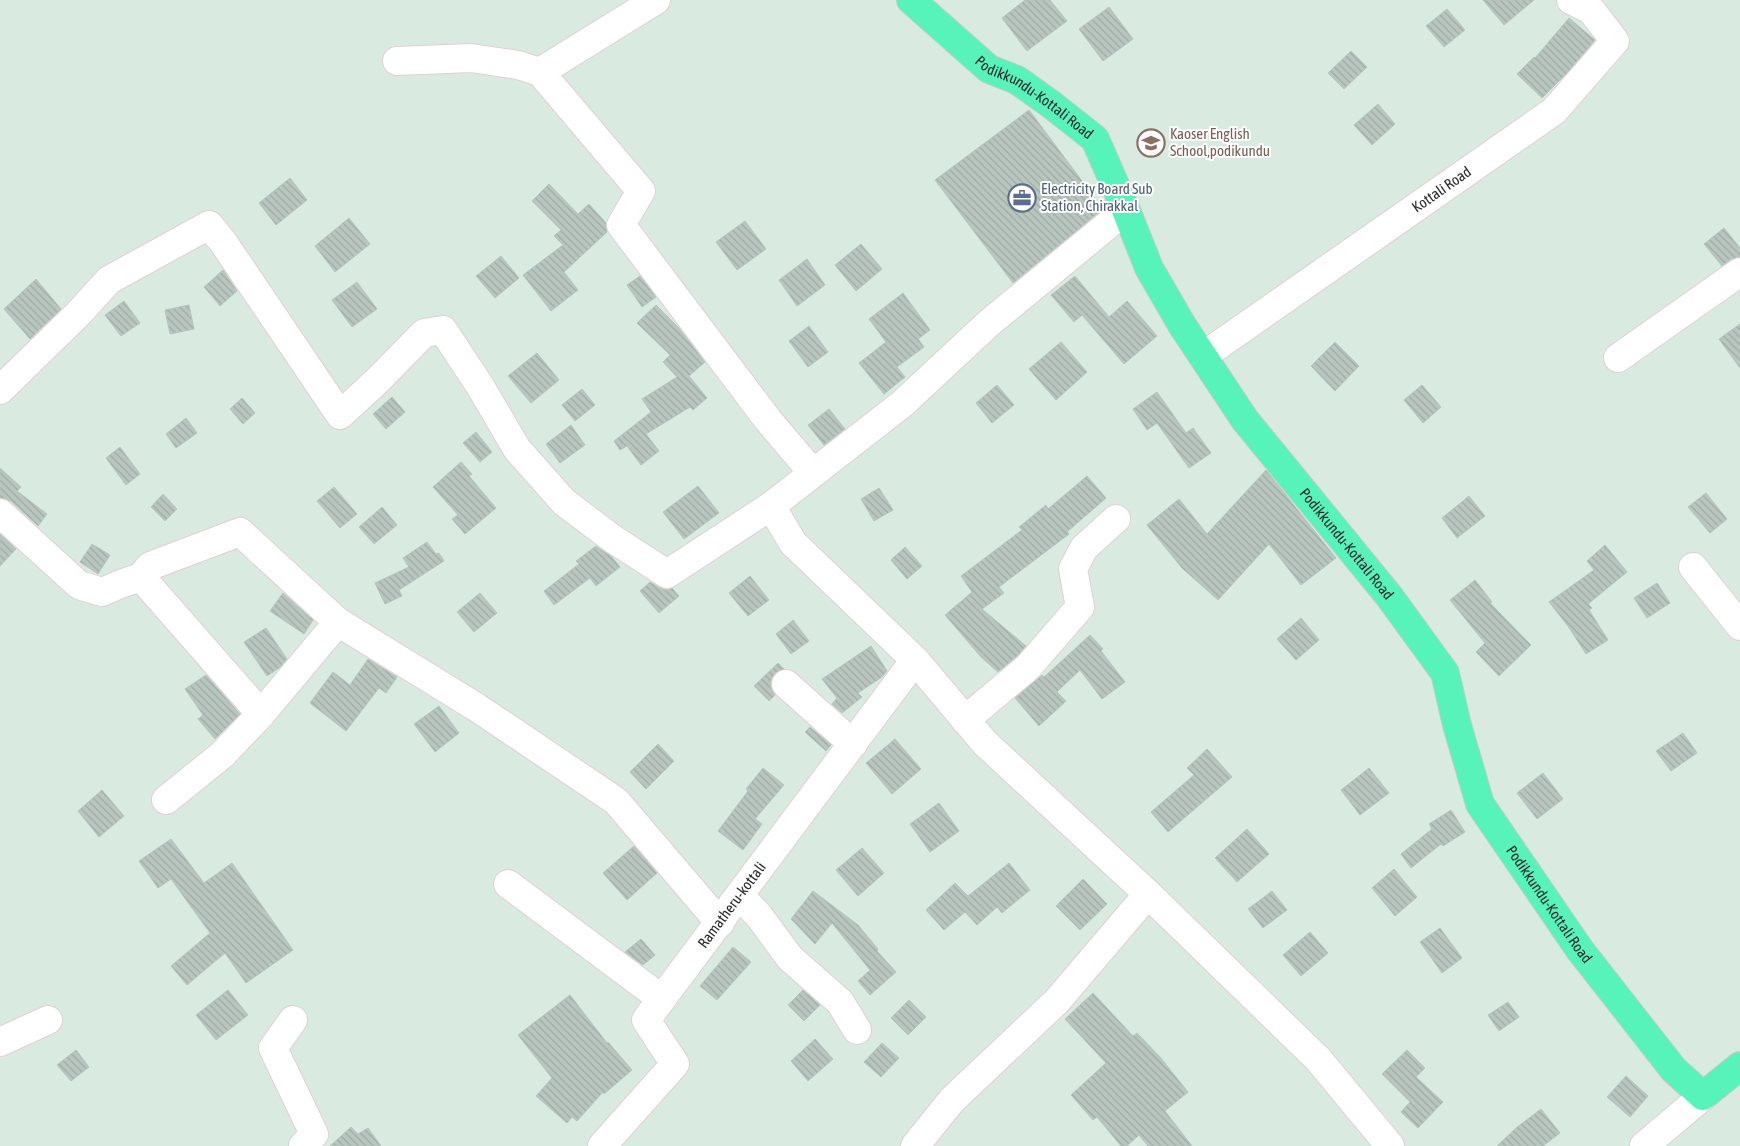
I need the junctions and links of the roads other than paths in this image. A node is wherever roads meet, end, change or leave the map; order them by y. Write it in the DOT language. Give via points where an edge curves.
graph roads {
  1 [pos="656,0"];
  2 [pos="910,0"];
  3 [pos="1571,0"];
  4 [pos="397,61"];
  5 [pos="540,72"];
  6 [pos="1126,210"];
  7 [pos="1740,272"];
  8 [pos="1203,356"];
  9 [pos="1618,358"];
  10 [pos="0,390"];
  11 [pos="813,473"];
  12 [pos="770,506"];
  13 [pos="0,513"];
  14 [pos="1116,519"];
  15 [pos="1693,567"];
  16 [pos="141,578"];
  17 [pos="338,622"];
  18 [pos="1740,626"];
  19 [pos="915,660"];
  20 [pos="786,684"];
  21 [pos="261,714"];
  22 [pos="965,720"];
  23 [pos="853,744"];
  24 [pos="166,800"];
  25 [pos="508,884"];
  26 [pos="1148,894"];
  27 [pos="740,896"];
  28 [pos="720,923"];
  29 [pos="662,999"];
  30 [pos="48,1020"];
  31 [pos="293,1020"];
  32 [pos="856,1030"];
  33 [pos="0,1042"];
  34 [pos="1740,1066"];
  35 [pos="1703,1096"];
  36 [pos="302,1146"];
  37 [pos="602,1146"];
  38 [pos="915,1146"];
  39 [pos="1390,1146"];
  40 [pos="1644,1146"];
  1 -- 5 [label="street"];
  2 -- 6 [label="main road, Podikkundu-Kottali Road" via="989,69 1018,80 1094,139"];
  3 -- 8 [label="street, Kottali Road" via="1591,10 1615,41 1554,111"];
  4 -- 5 [label="street" via="471,58"];
  5 -- 11 [label="street" via="641,191 621,225 768,420"];
  6 -- 8 [label="main road, Podikkundu-Kottali Road" via="1149,268"];
  6 -- 11 [label="street" via="989,323 902,404"];
  7 -- 9 [label="street"];
  8 -- 35 [label="main road, Podikkundu-Kottali Road" via="1245,420 1389,596 1445,673 1480,804 1580,950 1674,1070"];
  10 -- 12 [label="street" via="109,280 209,225 340,415 424,334 443,330 517,449 564,502 667,574"];
  11 -- 12 [label="street"];
  12 -- 19 [label="street" via="793,543"];
  13 -- 16 [label="street" via="79,585 102,592"];
  14 -- 22 [label="street" via="1084,548 1073,569 1080,607 1028,666"];
  15 -- 18 [label="street"];
  16 -- 17 [label="street" via="150,566 240,532"];
  16 -- 21 [label="street"];
  17 -- 21 [label="street"];
  17 -- 28 [label="street" via="476,707 616,801"];
  19 -- 22 [label="street"];
  19 -- 23 [label="street, Ramatheru-kottali"];
  20 -- 23 [label="street"];
  21 -- 24 [label="street" via="223,754"];
  22 -- 26 [label="street" via="985,743"];
  23 -- 27 [label="street, Ramatheru-kottali"];
  25 -- 29 [label="street"];
  26 -- 38 [label="street" via="1057,1002 952,1100"];
  26 -- 39 [label="street" via="1318,1059"];
  27 -- 28 [label="street, Ramatheru-kottali"];
  27 -- 32 [label="street" via="790,958 840,1002"];
  28 -- 29 [label="street, Ramatheru-kottali"];
  29 -- 37 [label="street, Ramatheru-kottali" via="646,1020 675,1064"];
  30 -- 33 [label="street"];
  31 -- 36 [label="street" via="273,1048 314,1134"];
  34 -- 35 [label="main road"];
  35 -- 40 [label="street"];
}
